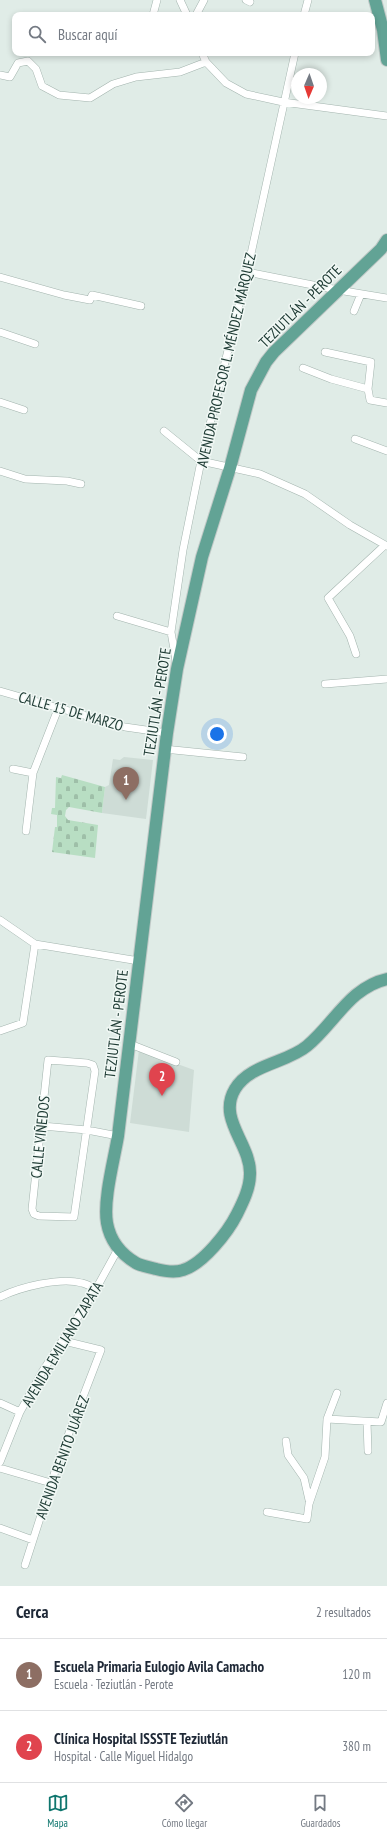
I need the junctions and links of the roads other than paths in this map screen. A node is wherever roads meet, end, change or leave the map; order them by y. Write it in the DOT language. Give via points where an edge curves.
graph roads {
  1 [pos="157,0"];
  2 [pos="180,0"];
  3 [pos="204,0"];
  4 [pos="308,0"];
  5 [pos="375,0"];
  6 [pos="154,12"];
  7 [pos="186,12"];
  8 [pos="198,12"];
  9 [pos="305,12"];
  10 [pos="203,56"];
  11 [pos="294,56"];
  12 [pos="387,60"];
  13 [pos="206,62"];
  14 [pos="0,75"];
  15 [pos="283,102"];
  16 [pos="387,116"];
  17 [pos="387,240"];
  18 [pos="247,272"];
  19 [pos="0,277"];
  20 [pos="338,290"];
  21 [pos="361,294"];
  22 [pos="387,298"];
  23 [pos="141,306"];
  24 [pos="354,311"];
  25 [pos="0,332"];
  26 [pos="35,344"];
  27 [pos="324,352"];
  28 [pos="303,368"];
  29 [pos="368,389"];
  30 [pos="0,402"];
  31 [pos="387,403"];
  32 [pos="24,410"];
  33 [pos="164,431"];
  34 [pos="355,439"];
  35 [pos="387,451"];
  36 [pos="201,461"];
  37 [pos="230,468"];
  38 [pos="0,471"];
  39 [pos="81,484"];
  40 [pos="386,546"];
  41 [pos="117,616"];
  42 [pos="171,632"];
  43 [pos="356,654"];
  44 [pos="177,669"];
  45 [pos="387,679"];
  46 [pos="325,684"];
  47 [pos="0,691"];
  48 [pos="58,709"];
  49 [pos="167,733"];
  50 [pos="164,749"];
  51 [pos="243,757"];
  52 [pos="13,769"];
  53 [pos="33,772"];
  54 [pos="26,831"];
  55 [pos="0,920"];
  56 [pos="35,944"];
  57 [pos="139,961"];
  58 [pos="387,979"];
  59 [pos="0,1031"];
  60 [pos="130,1044"];
  61 [pos="176,1062"];
  62 [pos="42,1126"];
  63 [pos="87,1130"];
  64 [pos="118,1136"];
  65 [pos="118,1249"];
  66 [pos="96,1289"];
  67 [pos="0,1297"];
  68 [pos="64,1341"];
  69 [pos="337,1393"];
  70 [pos="0,1403"];
  71 [pos="387,1403"];
  72 [pos="20,1412"];
  73 [pos="327,1419"];
  74 [pos="367,1422"];
  75 [pos="286,1441"];
  76 [pos="368,1451"];
  77 [pos="0,1462"];
  78 [pos="0,1468"];
  79 [pos="51,1483"];
  80 [pos="309,1504"];
  81 [pos="267,1512"];
  82 [pos="0,1528"];
  83 [pos="33,1540"];
  84 [pos="25,1565"];
  1 -- 6 [label="street"];
  2 -- 7 [label="street"];
  3 -- 8 [label="street"];
  4 -- 9 [label="street"];
  5 -- 12 [label="main road"];
  10 -- 13 [label="street"];
  11 -- 15 [label="street, AVENIDA PROFESOR L. MÉNDEZ MÁRQUEZ"];
  13 -- 14 [label="street" via="180,72 114,84 90,98 59,95 42,86 36,70 28,61 18,63 10,77"];
  13 -- 15 [label="street" via="226,83 246,94"];
  15 -- 16 [label="street"];
  15 -- 18 [label="street, AVENIDA PROFESOR L. MÉNDEZ MÁRQUEZ"];
  17 -- 20 [label="main road, TEZIUTLÁN - PEROTE"];
  18 -- 20 [label="street"];
  18 -- 36 [label="street, AVENIDA PROFESOR L. MÉNDEZ MÁRQUEZ"];
  19 -- 23 [label="street" via="84,299 90,300 92,295"];
  20 -- 21 [label="street"];
  20 -- 37 [label="main road, TEZIUTLÁN - PEROTE" via="286,339 266,362 251,390"];
  21 -- 22 [label="street"];
  21 -- 24 [label="street"];
  25 -- 26 [label="street"];
  27 -- 29 [label="street" via="371,362"];
  28 -- 29 [label="street"];
  29 -- 31 [label="street" via="370,400"];
  30 -- 32 [label="street"];
  33 -- 36 [label="street"];
  34 -- 35 [label="street"];
  36 -- 37 [label="street"];
  36 -- 42 [label="street, AVENIDA PROFESOR L. MÉNDEZ MÁRQUEZ" via="183,550"];
  37 -- 40 [label="street" via="260,474 305,494"];
  37 -- 44 [label="main road, TEZIUTLÁN - PEROTE" via="202,557"];
  38 -- 39 [label="street" via="25,479"];
  40 -- 43 [label="street" via="328,598 350,636"];
  41 -- 42 [label="street"];
  42 -- 44 [label="street, AVENIDA PROFESOR L. MÉNDEZ MÁRQUEZ"];
  44 -- 49 [label="main road, TEZIUTLÁN - PEROTE"];
  45 -- 46 [label="street"];
  47 -- 48 [label="street, CALLE 15 DE MARZO"];
  48 -- 49 [label="street, CALLE 15 DE MARZO" via="125,727"];
  48 -- 53 [label="street"];
  49 -- 50 [label="main road, TEZIUTLÁN - PEROTE"];
  50 -- 51 [label="street"];
  50 -- 57 [label="main road, TEZIUTLÁN - PEROTE"];
  52 -- 53 [label="street"];
  53 -- 54 [label="street"];
  55 -- 56 [label="street"];
  56 -- 57 [label="street"];
  56 -- 59 [label="street" via="23,1023"];
  57 -- 60 [label="main road, TEZIUTLÁN - PEROTE"];
  58 -- 65 [label="main road" via="354,996 307,1047 248,1075 236,1088 228,1104 247,1157 250,1174 247,1193 236,1216 216,1245 183,1270 165,1271 137,1264"];
  60 -- 61 [label="street"];
  60 -- 64 [label="main road, TEZIUTLÁN - PEROTE"];
  62 -- 63 [label="street"];
  62 -- 63 [label="street, CALLE VIÑEDOS" via="48,1060 87,1063 93,1065 95,1072"];
  62 -- 63 [label="street, CALLE VIÑEDOS" via="32,1209 34,1214 39,1216 74,1217"];
  63 -- 64 [label="street"];
  64 -- 65 [label="main road, TEZIUTLÁN - PEROTE" via="107,1201 107,1222"];
  65 -- 66 [label="street, AVENIDA EMILIANO ZAPATA"];
  66 -- 67 [label="street" via="82,1283 49,1282 25,1287"];
  66 -- 68 [label="street, AVENIDA EMILIANO ZAPATA"];
  68 -- 72 [label="street, AVENIDA EMILIANO ZAPATA" via="42,1372"];
  68 -- 79 [label="street, AVENIDA BENITO JUÁREZ" via="101,1350"];
  69 -- 73 [label="street"];
  70 -- 72 [label="street"];
  71 -- 74 [label="street" via="381,1422"];
  72 -- 77 [label="street, AVENIDA EMILIANO ZAPATA"];
  73 -- 74 [label="street"];
  73 -- 80 [label="street" via="325,1457"];
  74 -- 76 [label="street"];
  75 -- 80 [label="street" via="288,1455 304,1478 309,1493"];
  78 -- 79 [label="street"];
  79 -- 83 [label="street, AVENIDA BENITO JUÁREZ"];
  80 -- 81 [label="street" via="307,1519"];
  82 -- 83 [label="street"];
  83 -- 84 [label="street, AVENIDA BENITO JUÁREZ"];
}
